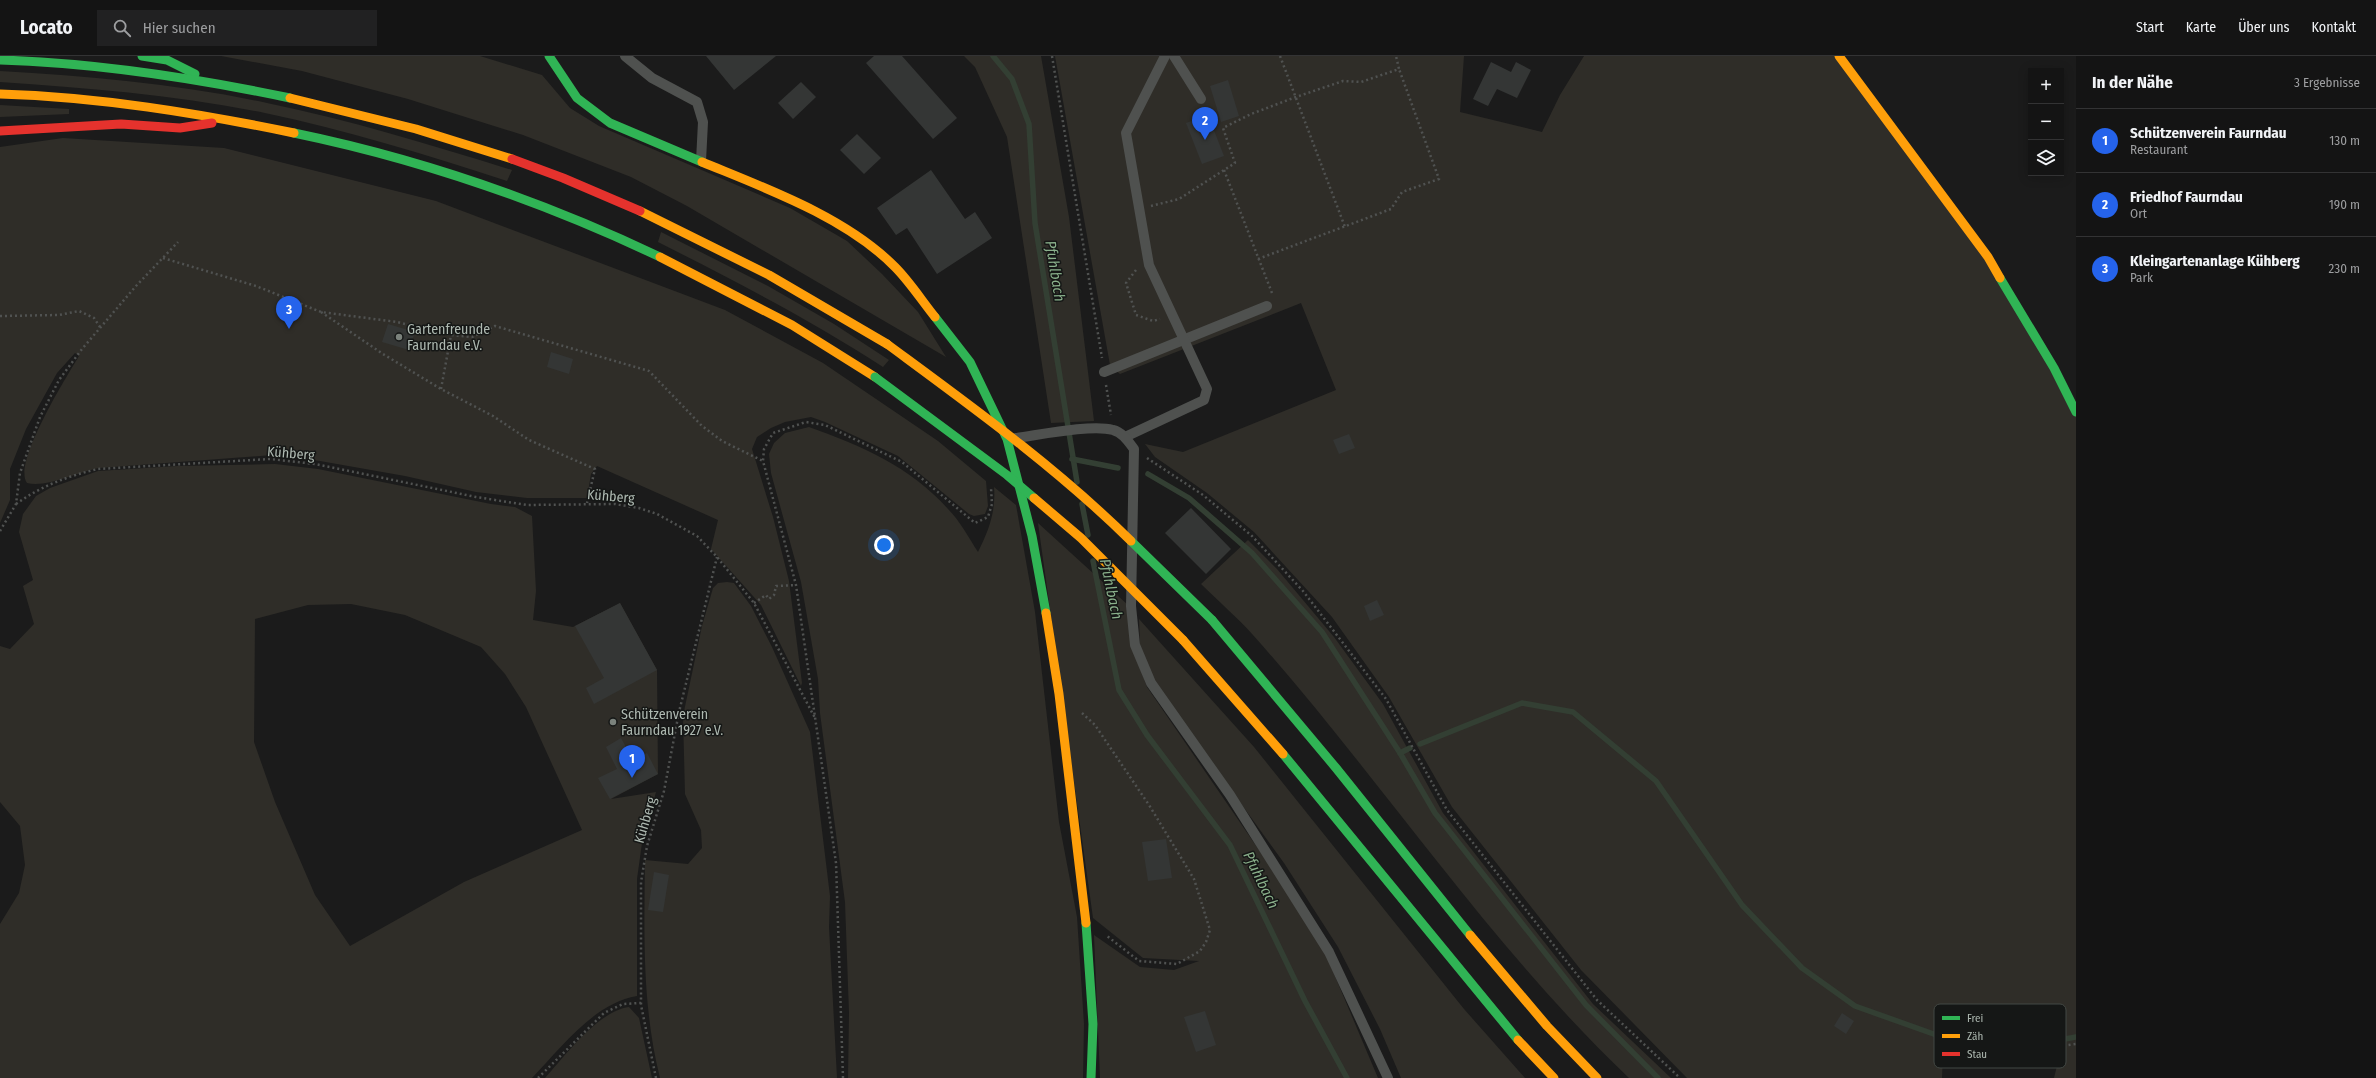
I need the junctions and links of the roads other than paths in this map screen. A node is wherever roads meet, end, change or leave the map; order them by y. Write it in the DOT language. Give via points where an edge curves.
graph roads {
  1 [pos="142,56"];
  2 [pos="549,56"];
  3 [pos="625,56"];
  4 [pos="1165,56"];
  5 [pos="1174,56"];
  6 [pos="1839,56"];
  7 [pos="0,60"];
  8 [pos="210,82"];
  9 [pos="0,94"];
  10 [pos="1201,100"];
  11 [pos="232,120"];
  12 [pos="0,131"];
  13 [pos="701,162"];
  14 [pos="1267,306"];
  15 [pos="1184,340"];
  16 [pos="1104,372"];
  17 [pos="2076,412"];
  18 [pos="1125,437"];
  19 [pos="1007,439"];
  20 [pos="1091,1078"];
  21 [pos="1388,1078"];
  22 [pos="1554,1078"];
  23 [pos="1597,1078"];
  1 -- 8 [label="main road" via="168,60"];
  2 -- 13 [label="main road" via="577,98 610,122"];
  3 -- 13 [label="lane" via="652,78 697,102 703,122"];
  4 -- 15 [label="lane" via="1126,133 1149,264"];
  5 -- 10 [label="lane"];
  6 -- 17 [label="main road" via="1988,257 2054,368"];
  7 -- 8 [label="main road" via="112,69"];
  8 -- 23 [label="main road, bridge" via="366,116 437,136 562,178 618,201 736,258 809,297 887,344 1021,444 1092,504 1212,620 1288,708 1518,992"];
  9 -- 11 [label="main road" via="110,103"];
  11 -- 12 [label="main road" via="180,128 121,124"];
  11 -- 22 [label="main road, bridge" via="297,132 406,160 491,187 570,218 722,288 793,326 875,377 1001,471 1081,538 1183,640 1268,736 1503,1025"];
  13 -- 19 [label="main road" via="798,201 860,239 894,267 970,362"];
  14 -- 15 [label="lane"];
  15 -- 16 [label="lane"];
  15 -- 18 [label="lane" via="1207,390 1204,400"];
  18 -- 19 [label="lane" via="1113,430 1081,429"];
  18 -- 21 [label="lane" via="1134,448 1131,606 1135,645 1151,683 1230,795 1330,952"];
  19 -- 20 [label="main road" via="1032,536 1059,694 1086,920 1093,1024"];
}
